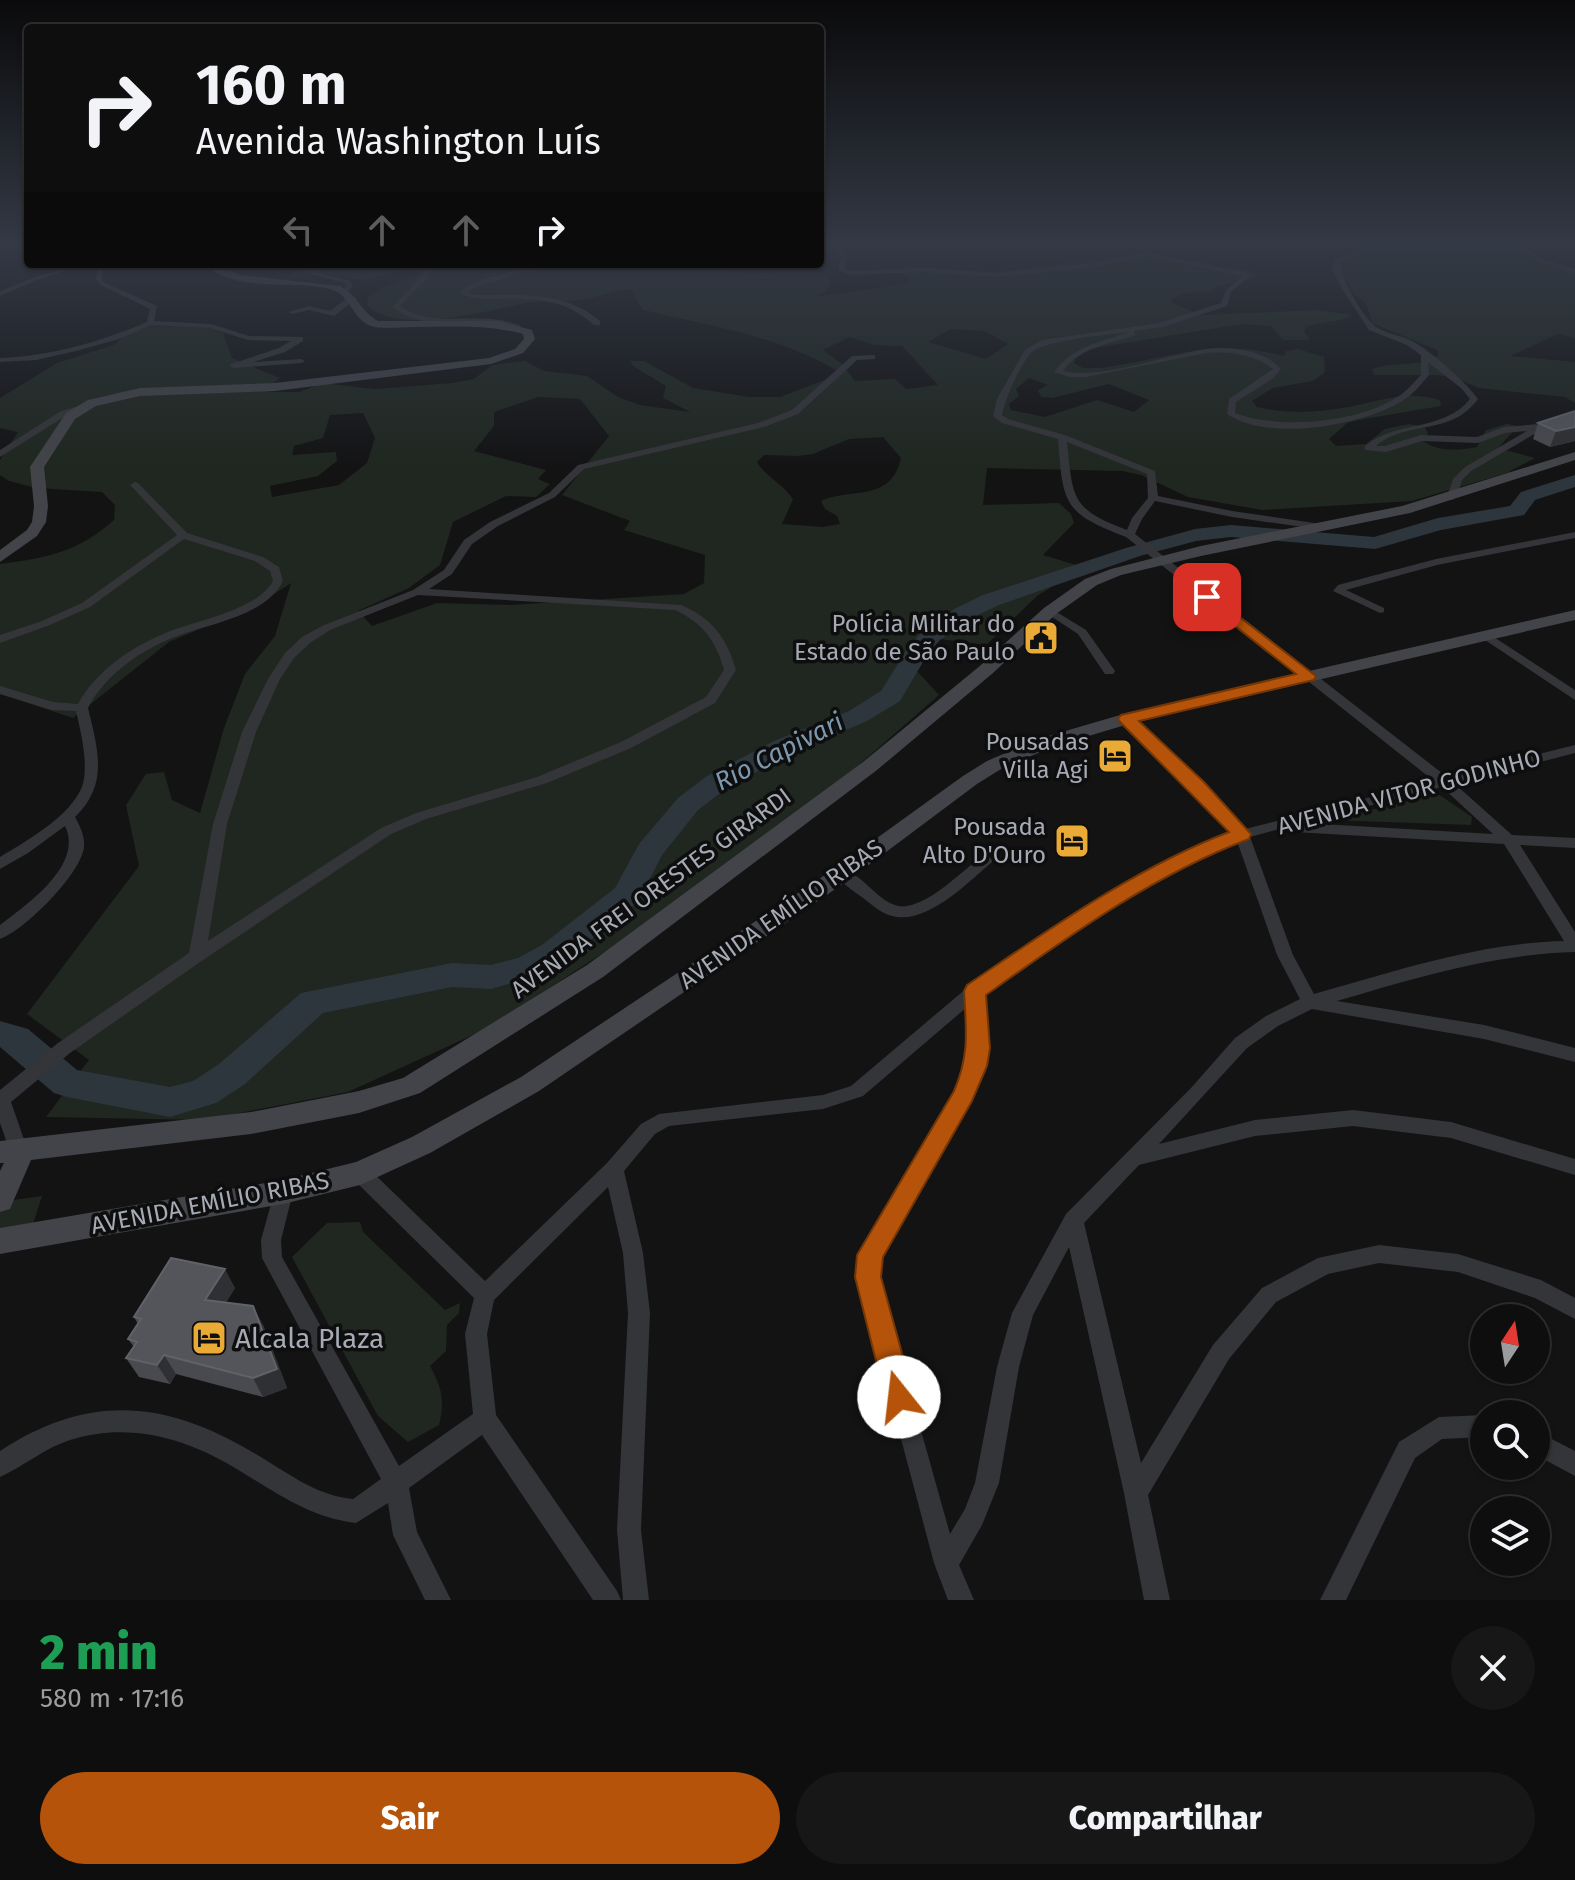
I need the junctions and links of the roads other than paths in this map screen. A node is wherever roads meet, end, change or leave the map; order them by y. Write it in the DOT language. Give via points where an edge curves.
graph roads {
  1 [pos="151,320"];
  2 [pos="193,320"];
  3 [pos="368,320"];
  4 [pos="459,320"];
  5 [pos="594,320"];
  6 [pos="1176,320"];
  7 [pos="1366,320"];
  8 [pos="150,323"];
  9 [pos="597,323"];
  10 [pos="1160,325"];
  11 [pos="518,327"];
  12 [pos="232,330"];
  13 [pos="1424,356"];
  14 [pos="872,357"];
  15 [pos="0,360"];
  16 [pos="301,361"];
  17 [pos="79,409"];
  18 [pos="1575,418"];
  19 [pos="1540,427"];
  20 [pos="1062,437"];
  21 [pos="0,452"];
  22 [pos="1575,456"];
  23 [pos="135,485"];
  24 [pos="1452,497"];
  25 [pos="1153,498"];
  26 [pos="1324,527"];
  27 [pos="183,535"];
  28 [pos="1575,535"];
  29 [pos="1133,537"];
  30 [pos="0,557"];
  31 [pos="1159,558"];
  32 [pos="417,592"];
  33 [pos="1380,610"];
  34 [pos="1050,611"];
  35 [pos="1575,615"];
  36 [pos="1486,636"];
  37 [pos="0,639"];
  38 [pos="1109,671"];
  39 [pos="1308,676"];
  40 [pos="0,690"];
  41 [pos="1575,696"];
  42 [pos="82,708"];
  43 [pos="1127,719"];
  44 [pos="1575,749"];
  45 [pos="1444,782"];
  46 [pos="1323,814"];
  47 [pos="67,816"];
  48 [pos="1277,826"];
  49 [pos="1331,828"];
  50 [pos="1242,834"];
  51 [pos="1511,842"];
  52 [pos="1575,843"];
  53 [pos="986,860"];
  54 [pos="0,864"];
  55 [pos="842,874"];
  56 [pos="0,933"];
  57 [pos="1575,945"];
  58 [pos="197,956"];
  59 [pos="974,991"];
  60 [pos="1310,1002"];
  61 [pos="1575,1055"];
  62 [pos="0,1100"];
  63 [pos="9,1152"];
  64 [pos="1135,1158"];
  65 [pos="1575,1167"];
  66 [pos="614,1169"];
  67 [pos="360,1173"];
  68 [pos="283,1192"];
  69 [pos="0,1200"];
  70 [pos="1073,1220"];
  71 [pos="0,1241"];
  72 [pos="485,1295"];
  73 [pos="1575,1309"];
  74 [pos="485,1419"];
  75 [pos="1470,1427"];
  76 [pos="1550,1450"];
  77 [pos="1575,1464"];
  78 [pos="0,1465"];
  79 [pos="396,1483"];
  80 [pos="1136,1493"];
  81 [pos="946,1563"];
  82 [pos="438,1600"];
  83 [pos="608,1600"];
  84 [pos="636,1600"];
  85 [pos="961,1600"];
  86 [pos="1157,1600"];
  87 [pos="1333,1600"];
  1 -- 8 [label="street"];
  2 -- 12 [label="street"];
  3 -- 11 [label="street"];
  4 -- 11 [label="street"];
  5 -- 9 [label="street"];
  6 -- 10 [label="street"];
  7 -- 13 [label="street"];
  8 -- 12 [label="street"];
  8 -- 15 [label="street" via="64,350"];
  10 -- 13 [label="street" via="1085,348 1058,372 1090,375 1203,351 1235,352 1277,369 1232,401 1231,414 1260,423 1317,424 1397,401 1425,375"];
  10 -- 20 [label="street" via="1058,338 1029,350 997,416"];
  11 -- 17 [label="street" via="528,332 528,344 491,361 275,387 140,392"];
  12 -- 16 [label="street" via="248,338 300,339 234,366"];
  13 -- 19 [label="street" via="1465,387 1474,399 1471,405 1456,415 1402,429 1368,448 1386,449 1421,438 1468,441"];
  14 -- 32 [label="street" via="855,358 795,412 761,425 581,467 552,495 468,542 448,572"];
  17 -- 21 [label="street"];
  17 -- 30 [label="street" via="37,467 39,522 20,545"];
  18 -- 19 [label="street"];
  19 -- 24 [label="street" via="1468,469"];
  20 -- 25 [label="street" via="1152,473"];
  20 -- 29 [label="street" via="1073,506 1093,522"];
  22 -- 24 [label="street, AVENIDA FREI ORESTES GIRARDI"];
  23 -- 27 [label="street"];
  24 -- 26 [label="street, AVENIDA FREI ORESTES GIRARDI"];
  25 -- 26 [label="street"];
  25 -- 29 [label="street" via="1137,518"];
  26 -- 31 [label="street, AVENIDA FREI ORESTES GIRARDI"];
  27 -- 37 [label="street" via="86,605"];
  27 -- 42 [label="street" via="259,559 275,569 277,586 257,603 164,638 130,657"];
  28 -- 33 [label="street" via="1424,565 1339,591"];
  29 -- 31 [label="street"];
  31 -- 34 [label="street, AVENIDA FREI ORESTES GIRARDI" via="1091,582"];
  31 -- 39 [label="street"];
  32 -- 58 [label="street" via="306,640 274,679 249,732 220,824"];
  32 -- 58 [label="street" via="677,607 715,631 730,670 711,700 626,745 542,780 386,831"];
  34 -- 38 [label="street" via="1082,632"];
  34 -- 63 [label="street, AVENIDA FREI ORESTES GIRARDI" via="897,744 608,962 411,1086 251,1123"];
  35 -- 36 [label="street, AVENIDA EMÍLIO RIBAS"];
  36 -- 39 [label="street, AVENIDA EMÍLIO RIBAS"];
  36 -- 41 [label="street"];
  39 -- 43 [label="street, AVENIDA EMÍLIO RIBAS"];
  39 -- 45 [label="street"];
  40 -- 42 [label="street" via="52,706"];
  42 -- 47 [label="street" via="92,773 89,791"];
  43 -- 50 [label="street"];
  43 -- 55 [label="street, AVENIDA EMÍLIO RIBAS" via="1045,743 994,765"];
  44 -- 45 [label="street, AVENIDA VITOR GODINHO"];
  45 -- 46 [label="street, AVENIDA VITOR GODINHO"];
  45 -- 51 [label="street"];
  46 -- 48 [label="street, AVENIDA VITOR GODINHO"];
  46 -- 49 [label="street"];
  47 -- 54 [label="street"];
  47 -- 56 [label="street" via="76,834 76,851 61,879"];
  48 -- 49 [label="street"];
  48 -- 50 [label="street, AVENIDA VITOR GODINHO"];
  49 -- 51 [label="street"];
  50 -- 59 [label="street, AVENIDA VITOR GODINHO" via="1088,913"];
  50 -- 60 [label="street" via="1285,955"];
  51 -- 52 [label="street"];
  51 -- 57 [label="street"];
  53 -- 55 [label="street" via="925,907 907,913 896,912"];
  55 -- 67 [label="street, AVENIDA EMÍLIO RIBAS" via="530,1084"];
  57 -- 60 [label="street" via="1442,964"];
  58 -- 62 [label="street" via="64,1048"];
  59 -- 66 [label="street, AVENIDA VITOR GODINHO" via="857,1091 823,1102 666,1119 648,1129"];
  59 -- 81 [label="street" via="976,1066 878,1236 868,1277"];
  60 -- 61 [label="street" via="1484,1032"];
  60 -- 64 [label="street" via="1241,1043"];
  62 -- 63 [label="street"];
  63 -- 69 [label="street" via="17,1164"];
  64 -- 65 [label="street" via="1255,1128 1353,1118 1451,1130"];
  64 -- 70 [label="street"];
  66 -- 72 [label="street, AVENIDA VITOR GODINHO"];
  66 -- 84 [label="street" via="633,1253 639,1313 629,1530"];
  67 -- 68 [label="street, AVENIDA EMÍLIO RIBAS"];
  67 -- 72 [label="street"];
  68 -- 71 [label="street, AVENIDA EMÍLIO RIBAS"];
  68 -- 79 [label="street" via="272,1231 272,1258"];
  70 -- 80 [label="street"];
  70 -- 81 [label="street" via="1023,1313 987,1483"];
  72 -- 74 [label="street" via="476,1334"];
  73 -- 80 [label="street" via="1541,1290 1458,1263 1379,1254 1325,1265 1269,1295 1221,1352"];
  74 -- 79 [label="street"];
  74 -- 83 [label="street"];
  75 -- 87 [label="street" via="1439,1428 1407,1450"];
  76 -- 77 [label="street"];
  78 -- 79 [label="street" via="71,1426 129,1419 178,1428 242,1459 306,1500 334,1510 356,1511"];
  79 -- 82 [label="street" via="405,1535"];
  80 -- 86 [label="street"];
  81 -- 85 [label="street"];
}
